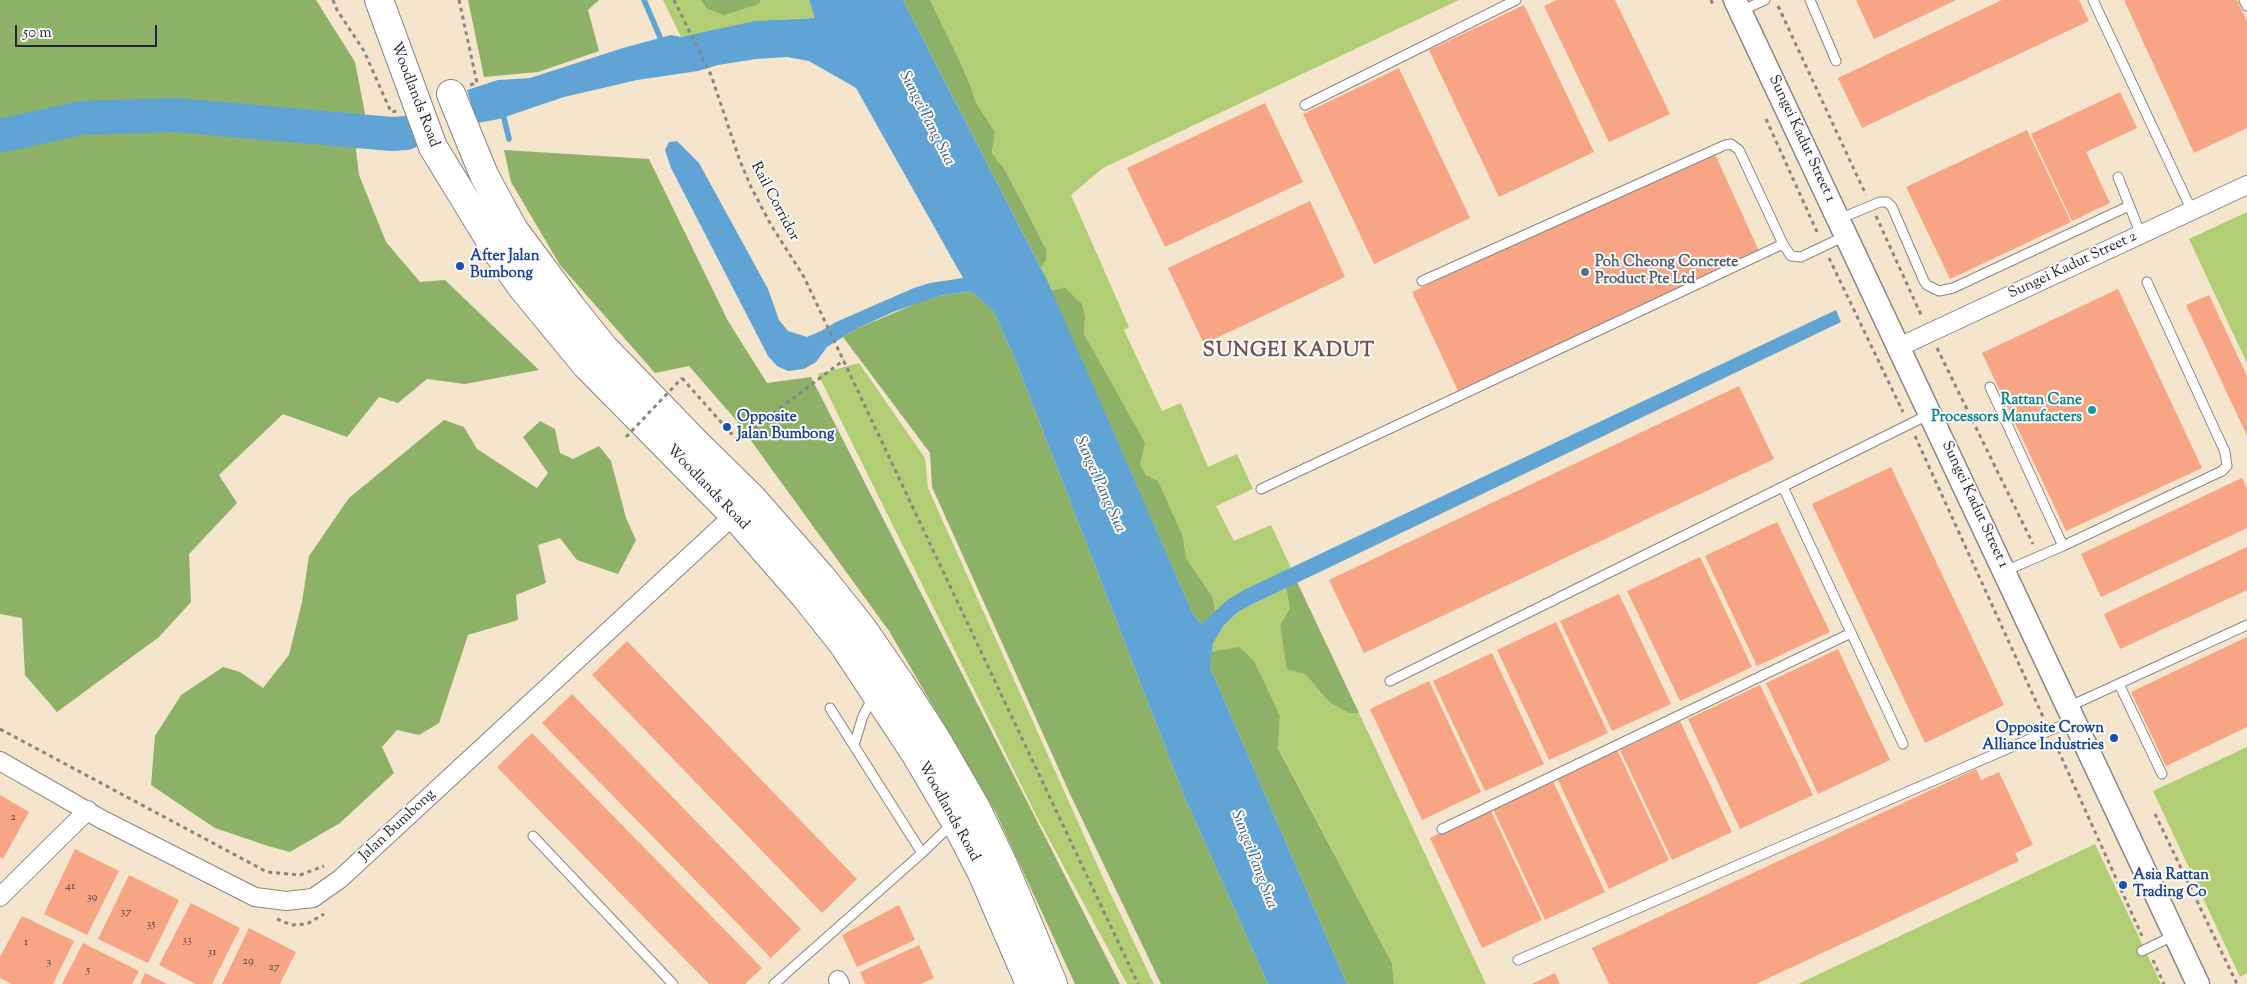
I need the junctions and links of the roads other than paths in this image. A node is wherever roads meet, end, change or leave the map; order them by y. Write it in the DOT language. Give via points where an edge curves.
graph roads {
  1 [pos="379,0"];
  2 [pos="1516,0"];
  3 [pos="1765,0"];
  4 [pos="1810,0"];
  5 [pos="2093,0"];
  6 [pos="2244,0"];
  7 [pos="1730,6"];
  8 [pos="2247,6"];
  9 [pos="1836,61"];
  10 [pos="451,94"];
  11 [pos="1305,105"];
  12 [pos="2118,177"];
  13 [pos="2246,190"];
  14 [pos="2129,206"];
  15 [pos="2192,211"];
  16 [pos="1843,227"];
  17 [pos="2141,235"];
  18 [pos="1783,244"];
  19 [pos="1422,281"];
  20 [pos="2147,282"];
  21 [pos="1899,347"];
  22 [pos="1990,387"];
  23 [pos="1930,414"];
  24 [pos="1783,487"];
  25 [pos="1261,489"];
  26 [pos="734,515"];
  27 [pos="2063,546"];
  28 [pos="2004,571"];
  29 [pos="2247,625"];
  30 [pos="1851,633"];
  31 [pos="1390,681"];
  32 [pos="2119,684"];
  33 [pos="876,692"];
  34 [pos="830,708"];
  35 [pos="2071,713"];
  36 [pos="1903,744"];
  37 [pos="854,745"];
  38 [pos="0,761"];
  39 [pos="2162,774"];
  40 [pos="88,810"];
  41 [pos="955,821"];
  42 [pos="1442,829"];
  43 [pos="532,836"];
  44 [pos="922,853"];
  45 [pos="0,897"];
  46 [pos="2175,935"];
  47 [pos="2145,950"];
  48 [pos="1518,960"];
  49 [pos="673,984"];
  50 [pos="774,984"];
  51 [pos="1030,984"];
  52 [pos="1053,984"];
  53 [pos="2197,984"];
  1 -- 26 [label="main road, Woodlands Road" via="410,108 496,250 553,326 616,396"];
  2 -- 11 [label="lane"];
  3 -- 7 [label="lane"];
  4 -- 9 [label="lane"];
  5 -- 15 [label="lane"];
  6 -- 8 [label="lane"];
  7 -- 16 [label="street, Sungei Kadut Street 1"];
  10 -- 52 [label="main road, Woodlands Road" via="484,175 514,230 572,308 604,348 791,542 862,628 900,682 976,808"];
  12 -- 14 [label="lane"];
  13 -- 15 [label="street, Sungei Kadut Street 2"];
  14 -- 16 [label="lane" via="1946,291 1933,289 1924,281 1888,202 1880,202"];
  14 -- 17 [label="lane"];
  15 -- 17 [label="street, Sungei Kadut Street 2"];
  16 -- 18 [label="lane" via="1823,246 1796,257 1791,256"];
  16 -- 21 [label="street, Sungei Kadut Street 1"];
  17 -- 21 [label="street, Sungei Kadut Street 2"];
  18 -- 19 [label="lane" via="1739,150 1731,144"];
  18 -- 25 [label="lane"];
  20 -- 27 [label="lane" via="2225,452 2227,466"];
  21 -- 23 [label="street, Sungei Kadut Street 1"];
  22 -- 27 [label="lane"];
  23 -- 24 [label="lane"];
  23 -- 28 [label="street, Sungei Kadut Street 1"];
  24 -- 30 [label="lane"];
  24 -- 31 [label="lane"];
  26 -- 33 [label="main road, Woodlands Road" via="804,595"];
  26 -- 40 [label="street, Jalan Bumbong" via="340,879 313,898 286,901 255,897"];
  27 -- 28 [label="lane"];
  28 -- 35 [label="street, Sungei Kadut Street 1"];
  29 -- 32 [label="lane"];
  30 -- 36 [label="lane"];
  30 -- 42 [label="lane"];
  32 -- 35 [label="lane"];
  32 -- 39 [label="lane"];
  33 -- 37 [label="lane" via="863,716"];
  33 -- 41 [label="main road, Woodlands Road"];
  34 -- 37 [label="lane"];
  35 -- 46 [label="street, Sungei Kadut Street 1"];
  35 -- 48 [label="lane" via="2049,731"];
  37 -- 44 [label="lane"];
  38 -- 40 [label="street, Jalan Bumbong"];
  40 -- 45 [label="street"];
  41 -- 44 [label="lane"];
  41 -- 51 [label="main road, Woodlands Road" via="982,873"];
  43 -- 49 [label="lane"];
  44 -- 50 [label="lane"];
  46 -- 47 [label="lane"];
  46 -- 53 [label="street, Sungei Kadut Street 1"];
}
